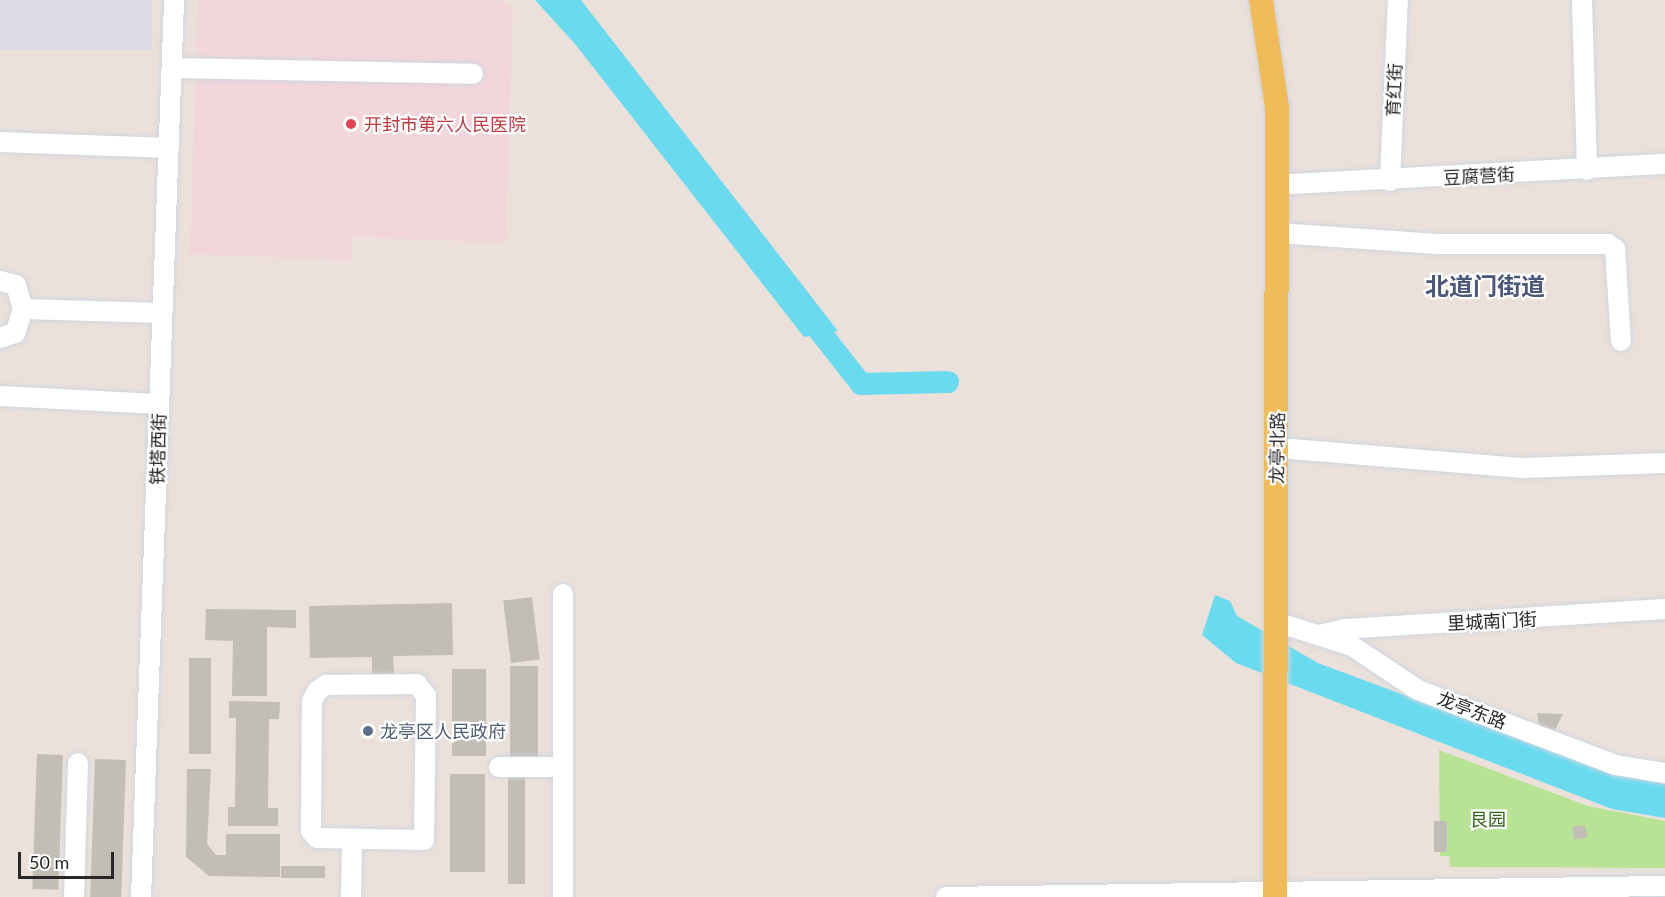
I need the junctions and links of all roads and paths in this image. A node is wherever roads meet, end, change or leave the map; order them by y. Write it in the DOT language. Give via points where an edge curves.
graph roads {
  1 [pos="1261,0"];
  2 [pos="1275,0"];
  3 [pos="1398,0"];
  4 [pos="1582,0"];
  5 [pos="170,5"];
  6 [pos="172,68"];
  7 [pos="473,74"];
  8 [pos="0,142"];
  9 [pos="169,148"];
  10 [pos="1665,164"];
  11 [pos="1587,170"];
  12 [pos="1390,181"];
  13 [pos="1292,184"];
  14 [pos="1292,234"];
  15 [pos="0,281"];
  16 [pos="23,309"];
  17 [pos="162,313"];
  18 [pos="0,338"];
  19 [pos="1622,341"];
  20 [pos="0,396"];
  21 [pos="159,404"];
  22 [pos="1291,449"];
  23 [pos="1665,464"];
  24 [pos="563,594"];
  25 [pos="1665,609"];
  26 [pos="1285,632"];
  27 [pos="1319,635"];
  28 [pos="78,763"];
  29 [pos="499,767"];
  30 [pos="560,767"];
  31 [pos="1665,774"];
  32 [pos="352,842"];
  33 [pos="1665,886"];
  34 [pos="1282,895"];
  35 [pos="74,897"];
  36 [pos="141,897"];
  37 [pos="351,897"];
  38 [pos="562,897"];
  39 [pos="946,897"];
  1 -- 26 [label="main road, 龙亭北路" via="1277,107"];
  2 -- 13 [label="main road, 龙亭北路" via="1289,78"];
  3 -- 12 [label="street, 育红街"];
  4 -- 11 [label="street"];
  5 -- 6 [label="street, 铁塔西街"];
  6 -- 7 [label="street"];
  6 -- 9 [label="street, 铁塔西街"];
  8 -- 9 [label="street"];
  9 -- 17 [label="street, 铁塔西街"];
  10 -- 11 [label="street, 豆腐营街"];
  11 -- 12 [label="street, 豆腐营街"];
  12 -- 13 [label="street, 豆腐营街"];
  13 -- 14 [label="main road, 龙亭北路"];
  14 -- 19 [label="street" via="1438,244 1608,244 1615,249"];
  14 -- 22 [label="main road, 龙亭北路"];
  15 -- 16 [label="street" via="16,285"];
  16 -- 17 [label="street"];
  16 -- 18 [label="street" via="15,333"];
  17 -- 21 [label="street, 铁塔西街"];
  20 -- 21 [label="street"];
  21 -- 36 [label="street, 铁塔西街"];
  22 -- 23 [label="street" via="1523,468"];
  22 -- 26 [label="main road, 龙亭北路"];
  24 -- 30 [label="street"];
  25 -- 27 [label="street, 里城南门街" via="1344,629"];
  26 -- 27 [label="street, 龙亭东路"];
  26 -- 34 [label="main road, 龙亭北路"];
  27 -- 31 [label="street, 龙亭东路" via="1367,654 1418,690 1615,765"];
  28 -- 35 [label="street"];
  29 -- 30 [label="street"];
  30 -- 38 [label="street"];
  32 -- 32 [label="street" via="325,842 311,831 312,701 326,685 417,684 426,696 424,840"];
  32 -- 37 [label="street"];
  33 -- 34 [label="street"];
  34 -- 39 [label="street"];
}
